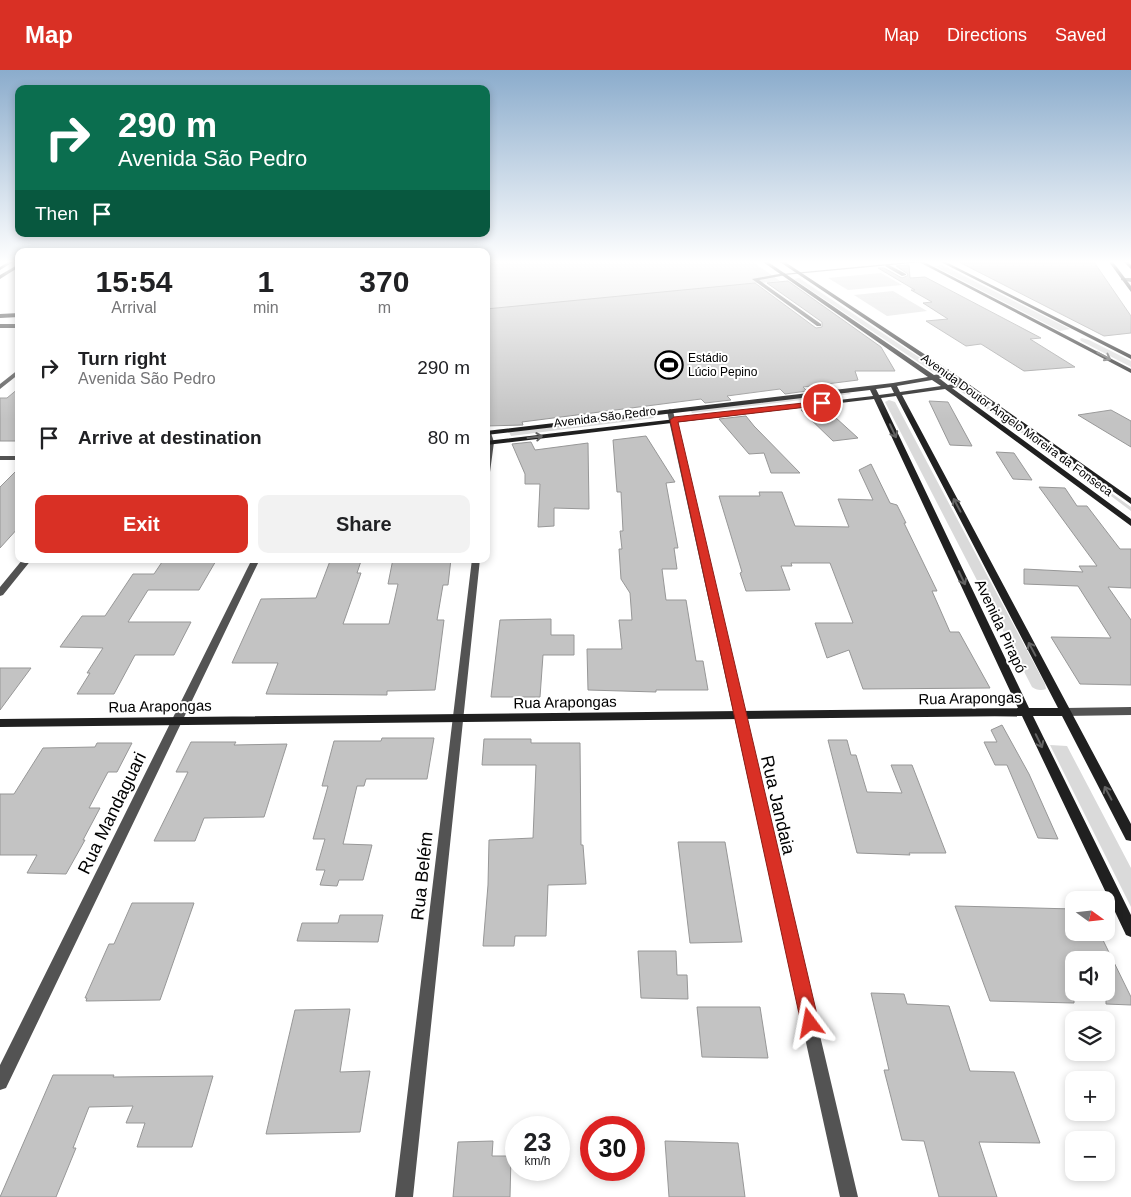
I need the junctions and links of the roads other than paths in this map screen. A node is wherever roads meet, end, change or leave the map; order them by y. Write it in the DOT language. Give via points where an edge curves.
graph roads {
  1 [pos="15,315"];
  2 [pos="804,315"];
  3 [pos="843,315"];
  4 [pos="861,315"];
  5 [pos="1024,315"];
  6 [pos="1048,315"];
  7 [pos="0,316"];
  8 [pos="819,325"];
  9 [pos="0,326"];
  10 [pos="15,326"];
  11 [pos="1085,333"];
  12 [pos="1066,336"];
  13 [pos="1131,357"];
  14 [pos="1131,370"];
  15 [pos="15,374"];
  16 [pos="951,374"];
  17 [pos="933,377"];
  18 [pos="965,384"];
  19 [pos="893,385"];
  20 [pos="947,386"];
  21 [pos="0,387"];
  22 [pos="875,392"];
  23 [pos="900,394"];
  24 [pos="672,415"];
  25 [pos="490,433"];
  26 [pos="490,442"];
  27 [pos="0,458"];
  28 [pos="15,458"];
  29 [pos="1131,502"];
  30 [pos="1131,523"];
  31 [pos="25,563"];
  32 [pos="254,563"];
  33 [pos="476,563"];
  34 [pos="0,592"];
  35 [pos="1131,711"];
  36 [pos="1025,712"];
  37 [pos="1065,712"];
  38 [pos="740,715"];
  39 [pos="458,718"];
  40 [pos="176,721"];
  41 [pos="0,723"];
  42 [pos="1131,836"];
  43 [pos="1131,930"];
  44 [pos="0,1082"];
  45 [pos="404,1197"];
  46 [pos="849,1197"];
  1 -- 7 [label="street"];
  2 -- 8 [label="street"];
  3 -- 17 [label="street, Avenida Doutor Ângelo Moreira da Fonseca"];
  4 -- 16 [label="street, Avenida Doutor Ângelo Moreira da Fonseca"];
  5 -- 12 [label="street"];
  6 -- 11 [label="street"];
  9 -- 10 [label="street"];
  11 -- 12 [label="street"];
  11 -- 13 [label="street"];
  12 -- 14 [label="street, one-way"];
  15 -- 21 [label="street"];
  16 -- 17 [label="street, Avenida São Pedro"];
  16 -- 18 [label="street, Avenida Doutor Ângelo Moreira da Fonseca"];
  17 -- 19 [label="street, Avenida São Pedro"];
  17 -- 20 [label="street, Avenida Doutor Ângelo Moreira da Fonseca"];
  18 -- 20 [label="street, Avenida São Pedro"];
  18 -- 29 [label="street, Avenida Doutor Ângelo Moreira da Fonseca"];
  19 -- 22 [label="street, Avenida São Pedro"];
  19 -- 23 [label="street, Avenida Pirapó"];
  20 -- 23 [label="street, Avenida São Pedro"];
  20 -- 30 [label="street, Avenida Doutor Ângelo Moreira da Fonseca"];
  22 -- 23 [label="street, Avenida São Pedro"];
  22 -- 24 [label="street, Avenida São Pedro"];
  22 -- 24 [label="street, Avenida São Pedro"];
  22 -- 36 [label="street, Avenida Pirapó, one-way"];
  37 -- 23 [label="street, Avenida Pirapó, one-way"];
  24 -- 25 [label="street, Avenida São Pedro"];
  26 -- 24 [label="street, Avenida São Pedro, one-way"];
  24 -- 38 [label="street, Rua Jandaia"];
  27 -- 28 [label="street"];
  31 -- 34 [label="street"];
  32 -- 40 [label="street, Rua Mandaguari"];
  33 -- 39 [label="street, Rua Belém"];
  35 -- 37 [label="street, Rua Arapongas"];
  36 -- 37 [label="street, Rua Arapongas"];
  36 -- 38 [label="street, Rua Arapongas"];
  36 -- 43 [label="street, Avenida Pirapó, one-way"];
  42 -- 37 [label="street, Avenida Pirapó, one-way"];
  38 -- 39 [label="street, Rua Arapongas"];
  38 -- 46 [label="street, Rua Jandaia"];
  39 -- 40 [label="street, Rua Arapongas"];
  39 -- 45 [label="street, Rua Belém"];
  40 -- 41 [label="street, Rua Arapongas"];
  40 -- 44 [label="street, Rua Mandaguari"];
}
